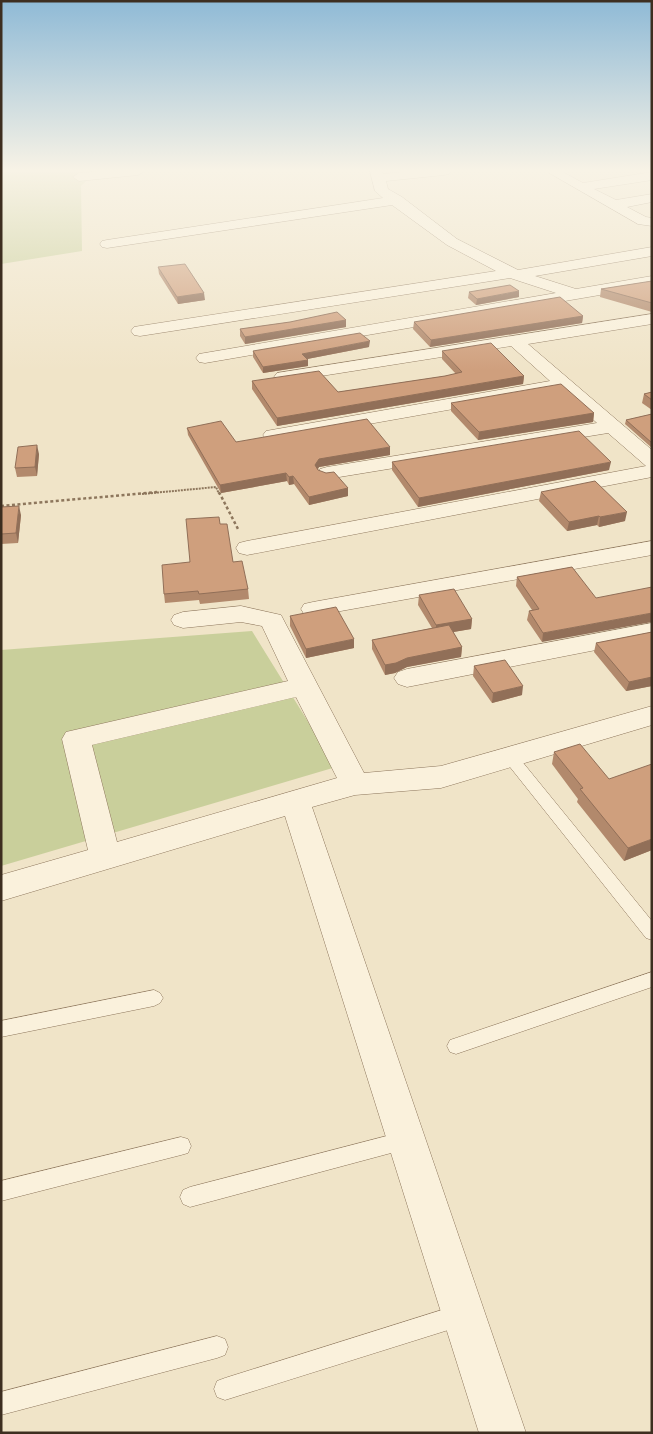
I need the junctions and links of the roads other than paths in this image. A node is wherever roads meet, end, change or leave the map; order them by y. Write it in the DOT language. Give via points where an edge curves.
graph roads {
  1 [pos="146,238"];
  2 [pos="447,238"];
  3 [pos="106,244"];
  4 [pos="652,251"];
  5 [pos="515,274"];
  6 [pos="652,281"];
  7 [pos="575,294"];
  8 [pos="652,319"];
  9 [pos="140,331"];
  10 [pos="516,342"];
  11 [pos="204,358"];
  12 [pos="264,380"];
  13 [pos="564,384"];
  14 [pos="612,426"];
  15 [pos="273,435"];
  16 [pos="652,461"];
  17 [pos="652,471"];
  18 [pos="327,472"];
  19 [pos="247,548"];
  20 [pos="652,548"];
  21 [pos="312,609"];
  22 [pos="183,620"];
  23 [pos="652,631"];
  24 [pos="407,678"];
  25 [pos="304,686"];
  26 [pos="652,715"];
  27 [pos="511,758"];
  28 [pos="355,784"];
  29 [pos="296,803"];
  30 [pos="105,858"];
  31 [pos="1,888"];
  32 [pos="652,933"];
  33 [pos="652,979"];
  34 [pos="154,998"];
  35 [pos="1,1029"];
  36 [pos="456,1046"];
  37 [pos="406,1139"];
  38 [pos="181,1146"];
  39 [pos="1,1191"];
  40 [pos="190,1197"];
  41 [pos="464,1314"];
  42 [pos="217,1347"];
  43 [pos="225,1389"];
  44 [pos="1,1404"];
  45 [pos="502,1433"];
  1 -- 3 [label="street"];
  2 -- 5 [label="street"];
  4 -- 5 [label="street"];
  5 -- 7 [label="street"];
  5 -- 9 [label="street"];
  6 -- 7 [label="street"];
  7 -- 8 [label="street"];
  7 -- 11 [label="street"];
  8 -- 10 [label="street"];
  10 -- 12 [label="street"];
  10 -- 13 [label="street"];
  13 -- 14 [label="street"];
  13 -- 15 [label="street"];
  14 -- 16 [label="street"];
  14 -- 18 [label="street"];
  17 -- 19 [label="street"];
  20 -- 21 [label="street"];
  22 -- 25 [label="street" via="241,614 272,620"];
  23 -- 24 [label="street"];
  25 -- 28 [label="street"];
  25 -- 30 [label="street" via="76,739"];
  26 -- 27 [label="street"];
  27 -- 28 [label="street" via="441,777"];
  27 -- 32 [label="lane"];
  28 -- 29 [label="street"];
  29 -- 30 [label="street"];
  29 -- 37 [label="street"];
  30 -- 31 [label="street"];
  33 -- 36 [label="lane"];
  34 -- 35 [label="lane"];
  37 -- 40 [label="lane"];
  37 -- 41 [label="street"];
  38 -- 39 [label="lane"];
  41 -- 43 [label="lane"];
  41 -- 45 [label="street"];
  42 -- 44 [label="lane"];
}
